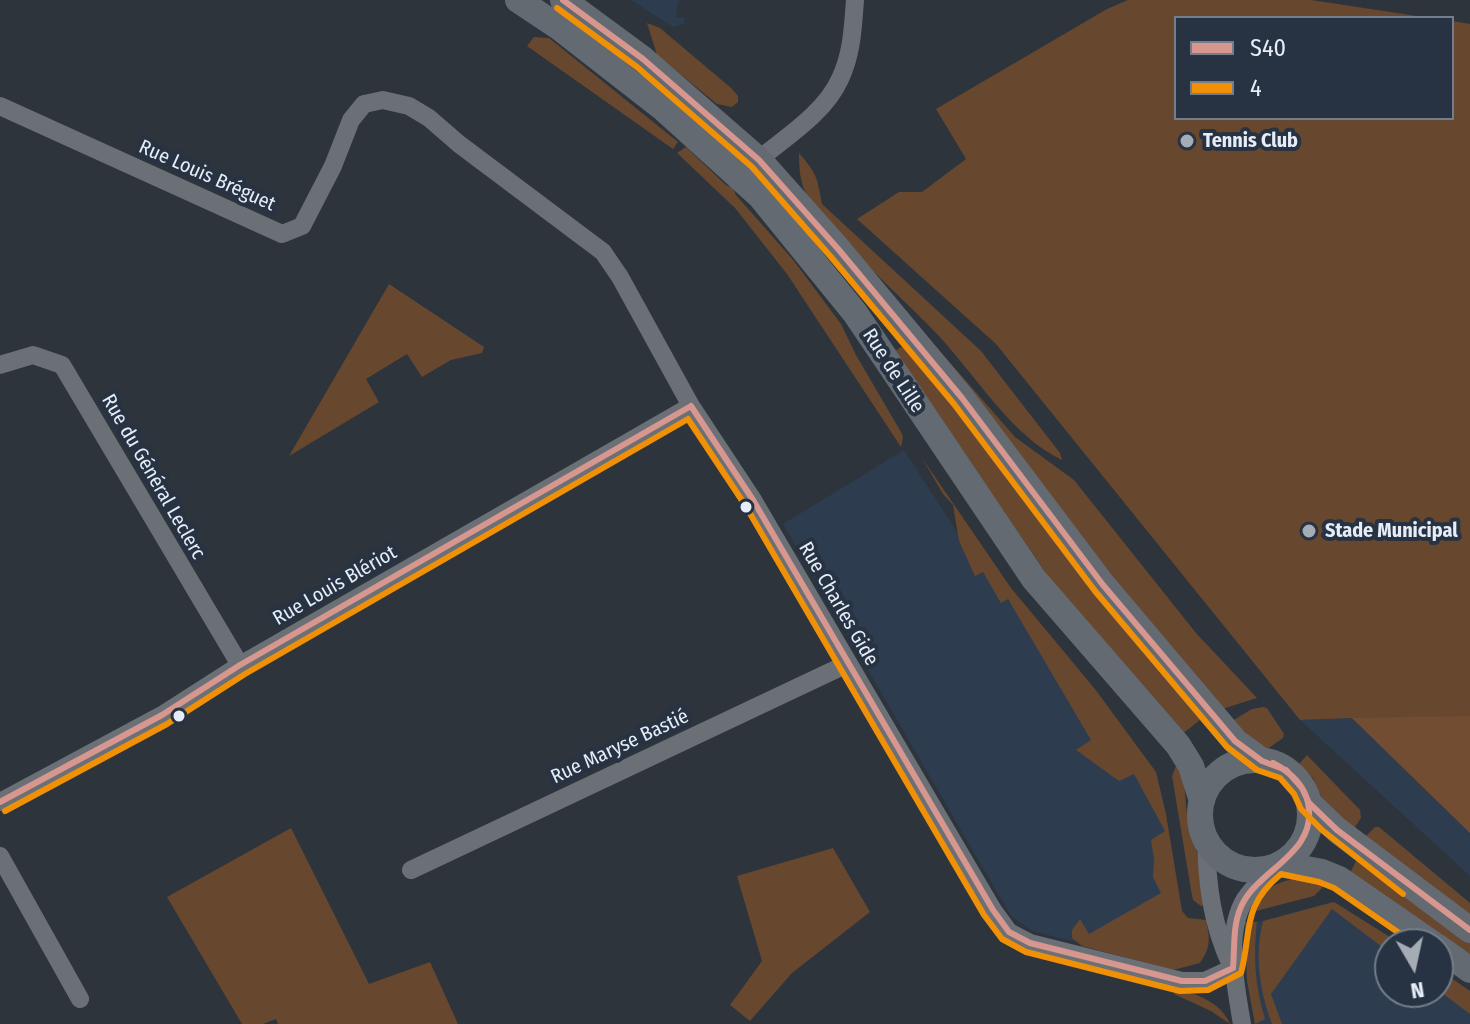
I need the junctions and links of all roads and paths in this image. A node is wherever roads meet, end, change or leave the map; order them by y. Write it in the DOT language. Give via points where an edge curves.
graph roads {
  1 [pos="518,0"];
  2 [pos="563,0"];
  3 [pos="855,0"];
  4 [pos="0,106"];
  5 [pos="459,144"];
  6 [pos="750,168"];
  7 [pos="0,365"];
  8 [pos="691,406"];
  9 [pos="847,664"];
  10 [pos="240,665"];
  11 [pos="1262,761"];
  12 [pos="1202,801"];
  13 [pos="0,802"];
  14 [pos="1309,803"];
  15 [pos="1206,840"];
  16 [pos="0,856"];
  17 [pos="1277,865"];
  18 [pos="411,870"];
  19 [pos="1410,928"];
  20 [pos="1470,930"];
  21 [pos="1233,968"];
  22 [pos="80,999"];
  23 [pos="1242,1024"];
  1 -- 6 [label="main road, Rue de Lille"];
  2 -- 6 [label="main road, Rue de Lille" via="652,67"];
  3 -- 6 [label="street" via="846,64 833,92"];
  4 -- 5 [label="street, Rue Louis Bréguet" via="282,234 302,226 351,120 364,104 383,100 409,106"];
  5 -- 8 [label="street, Rue Charles Gide" via="603,252"];
  6 -- 11 [label="main road, Rue de Lille" via="839,250 962,398 1103,585 1235,741"];
  6 -- 12 [label="main road, Rue de Lille" via="1034,579 1178,745"];
  7 -- 10 [label="street, Rue du Général Leclerc" via="33,355 62,365"];
  8 -- 9 [label="street, Rue Charles Gide" via="753,500"];
  8 -- 10 [label="street, Rue Louis Blériot"];
  9 -- 18 [label="street, Rue Maryse Bastié"];
  9 -- 21 [label="street, Rue Charles Gide" via="1009,932 1030,943 1182,981 1205,981"];
  10 -- 13 [label="street, Rue Louis Blériot" via="162,715"];
  11 -- 12 [label="main road" via="1237,763 1221,772"];
  11 -- 14 [label="main road" via="1295,778"];
  12 -- 15 [label="main road"];
  14 -- 17 [label="main road" via="1305,838"];
  14 -- 20 [label="main road"];
  15 -- 17 [label="main road" via="1234,866 1253,870"];
  15 -- 21 [label="street" via="1211,905"];
  16 -- 22 [label="street"];
  17 -- 19 [label="main road" via="1339,879"];
  17 -- 21 [label="street" via="1241,908"];
  21 -- 23 [label="street"];
}
